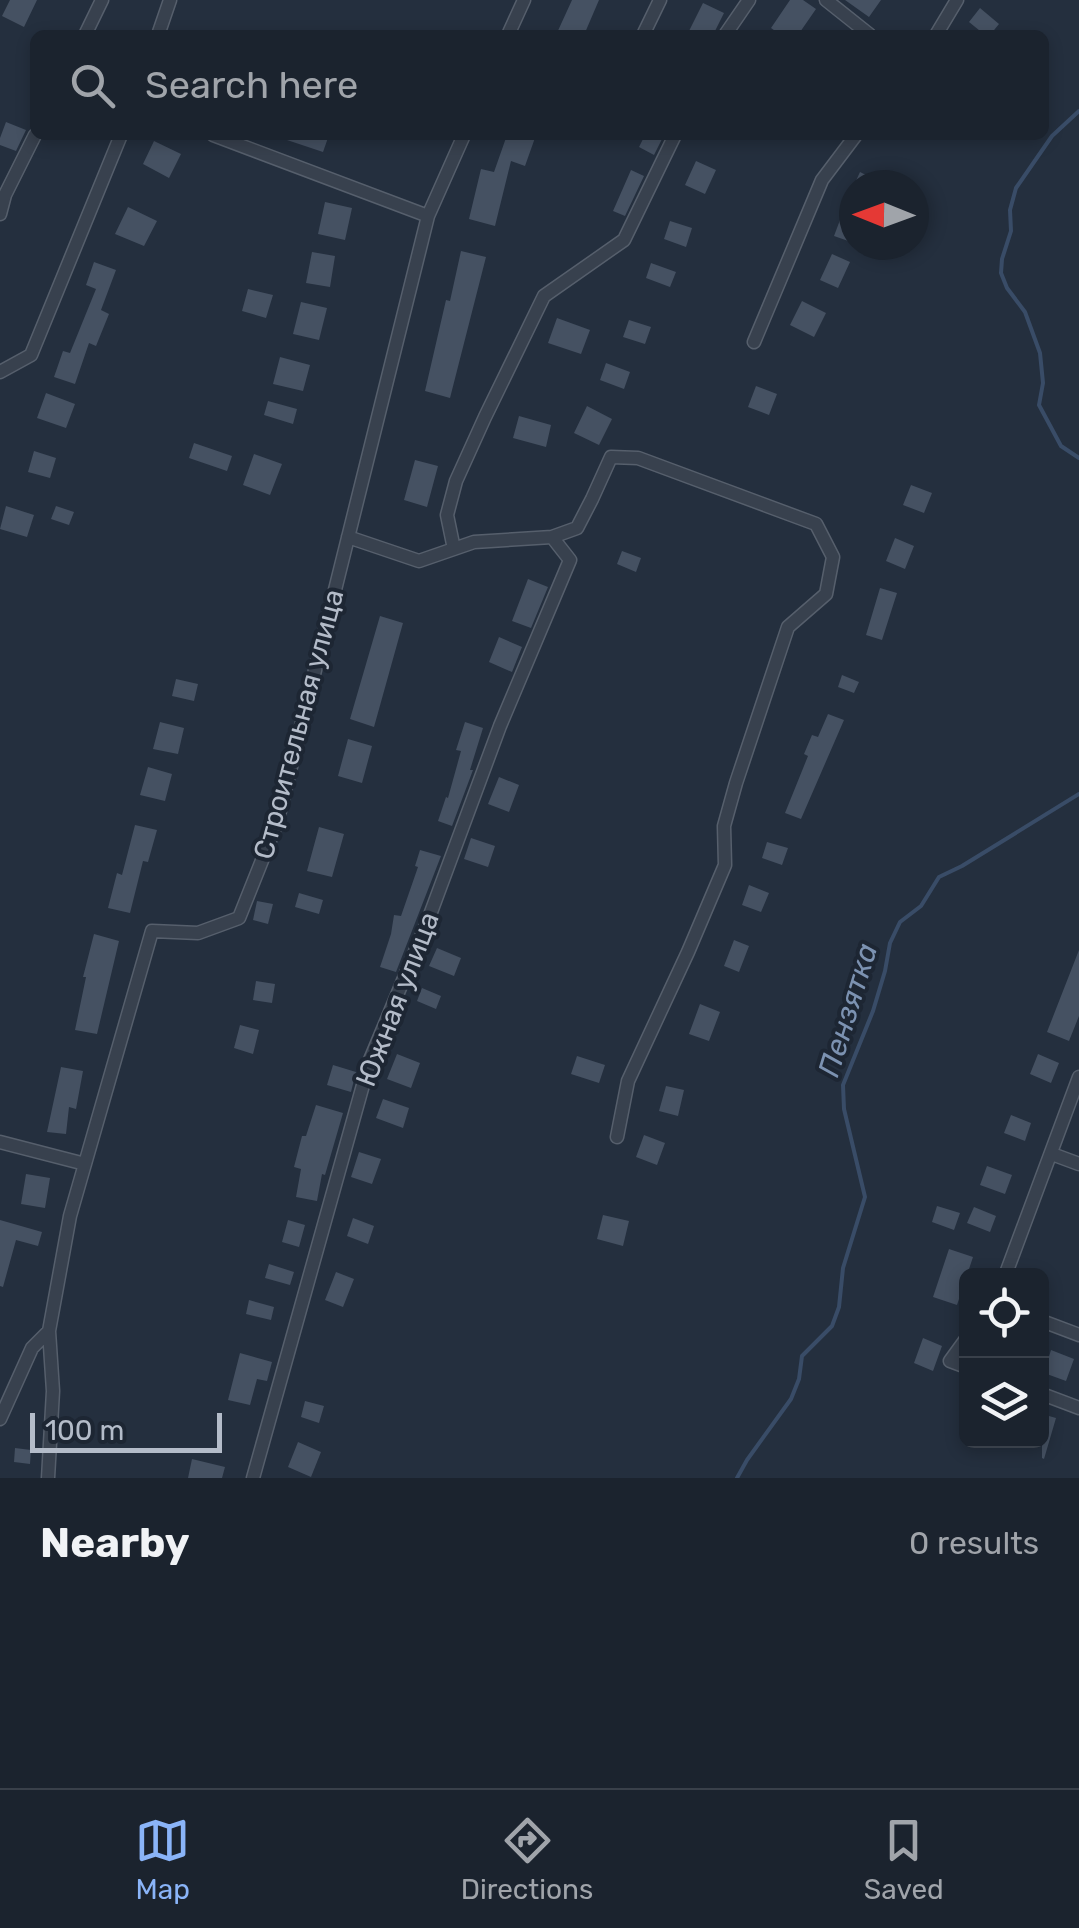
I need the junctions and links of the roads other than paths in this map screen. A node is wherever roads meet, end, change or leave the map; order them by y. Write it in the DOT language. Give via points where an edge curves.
graph roads {
  1 [pos="102,0"];
  2 [pos="170,0"];
  3 [pos="524,0"];
  4 [pos="660,0"];
  5 [pos="750,0"];
  6 [pos="826,0"];
  7 [pos="957,0"];
  8 [pos="88,30"];
  9 [pos="160,30"];
  10 [pos="510,30"];
  11 [pos="645,30"];
  12 [pos="729,30"];
  13 [pos="864,30"];
  14 [pos="939,30"];
  15 [pos="33,140"];
  16 [pos="119,140"];
  17 [pos="226,140"];
  18 [pos="462,140"];
  19 [pos="673,140"];
  20 [pos="852,140"];
  21 [pos="0,214"];
  22 [pos="428,216"];
  23 [pos="754,342"];
  24 [pos="0,372"];
  25 [pos="348,536"];
  26 [pos="552,537"];
  27 [pos="454,548"];
  28 [pos="1079,1077"];
  29 [pos="617,1137"];
  30 [pos="0,1142"];
  31 [pos="1052,1154"];
  32 [pos="85,1164"];
  33 [pos="1079,1164"];
  34 [pos="1007,1268"];
  35 [pos="1049,1324"];
  36 [pos="49,1331"];
  37 [pos="1079,1335"];
  38 [pos="1049,1397"];
  39 [pos="1079,1408"];
  40 [pos="0,1419"];
  41 [pos="48,1478"];
  42 [pos="253,1478"];
  1 -- 8 [label="street"];
  2 -- 9 [label="street"];
  3 -- 10 [label="street"];
  4 -- 11 [label="street"];
  5 -- 12 [label="street"];
  6 -- 13 [label="street"];
  7 -- 14 [label="street"];
  15 -- 21 [label="street"];
  16 -- 24 [label="street" via="31,355"];
  17 -- 22 [label="street"];
  18 -- 22 [label="street, Строительная улица"];
  19 -- 27 [label="street" via="624,240 544,296 456,481 448,516"];
  20 -- 23 [label="street" via="822,180"];
  22 -- 25 [label="street, Строительная улица"];
  25 -- 27 [label="street" via="419,561"];
  25 -- 32 [label="street, Строительная улица" via="277,823 240,918 198,932 152,932"];
  26 -- 27 [label="street"];
  26 -- 29 [label="street" via="577,528 611,457 638,458 816,524 832,557 826,594 788,627 724,826 725,865 628,1081"];
  26 -- 42 [label="street, Южная улица" via="570,560 370,1060"];
  28 -- 31 [label="street"];
  30 -- 32 [label="street"];
  31 -- 33 [label="street"];
  31 -- 34 [label="street"];
  32 -- 36 [label="street, Строительная улица"];
  35 -- 37 [label="street"];
  36 -- 40 [label="street" via="32,1348"];
  36 -- 41 [label="street, Строительная улица"];
  38 -- 39 [label="street"];
}
